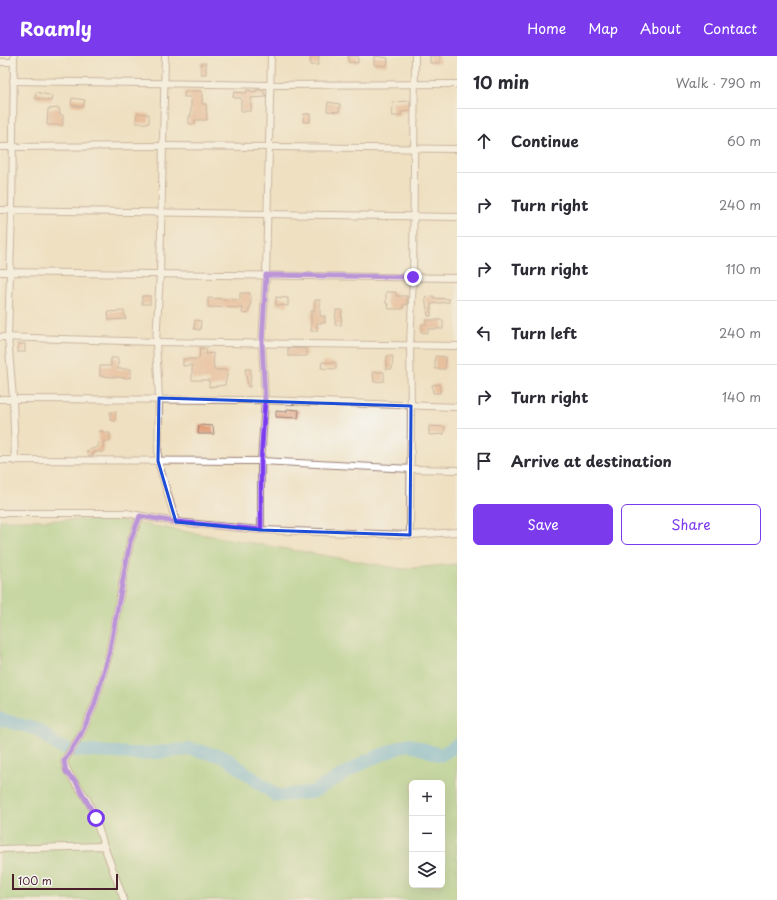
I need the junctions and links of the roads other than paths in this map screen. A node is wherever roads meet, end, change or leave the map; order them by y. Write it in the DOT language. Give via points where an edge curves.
graph roads {
  1 [pos="165,56"];
  2 [pos="271,56"];
  3 [pos="415,56"];
  4 [pos="14,59"];
  5 [pos="0,62"];
  6 [pos="13,81"];
  7 [pos="415,83"];
  8 [pos="165,84"];
  9 [pos="457,84"];
  10 [pos="270,85"];
  11 [pos="164,146"];
  12 [pos="0,147"];
  13 [pos="11,147"];
  14 [pos="269,147"];
  15 [pos="415,148"];
  16 [pos="457,149"];
  17 [pos="0,210"];
  18 [pos="12,210"];
  19 [pos="162,212"];
  20 [pos="268,214"];
  21 [pos="414,216"];
  22 [pos="457,216"];
  23 [pos="0,272"];
  24 [pos="9,272"];
  25 [pos="160,274"];
  26 [pos="266,275"];
  27 [pos="413,277"];
  28 [pos="457,278"];
  29 [pos="0,337"];
  30 [pos="8,337"];
  31 [pos="156,342"];
  32 [pos="262,343"];
  33 [pos="410,346"];
  34 [pos="457,346"];
  35 [pos="159,398"];
  36 [pos="13,399"];
  37 [pos="0,400"];
  38 [pos="265,400"];
  39 [pos="411,406"];
  40 [pos="457,407"];
  41 [pos="0,460"];
  42 [pos="15,461"];
  43 [pos="158,461"];
  44 [pos="261,461"];
  45 [pos="410,469"];
  46 [pos="457,470"];
  47 [pos="0,513"];
  48 [pos="140,516"];
  49 [pos="176,522"];
  50 [pos="261,530"];
  51 [pos="457,532"];
  52 [pos="410,536"];
  53 [pos="104,846"];
  54 [pos="0,849"];
  55 [pos="124,900"];
  1 -- 8 [label="street"];
  2 -- 10 [label="street"];
  3 -- 7 [label="street"];
  4 -- 5 [label="street"];
  4 -- 6 [label="street"];
  6 -- 8 [label="street"];
  6 -- 13 [label="street"];
  7 -- 9 [label="street"];
  7 -- 10 [label="street"];
  7 -- 15 [label="street"];
  8 -- 10 [label="street"];
  8 -- 11 [label="street"];
  10 -- 14 [label="street"];
  11 -- 13 [label="street"];
  11 -- 14 [label="street"];
  11 -- 19 [label="street"];
  12 -- 13 [label="street"];
  13 -- 18 [label="street"];
  14 -- 15 [label="street"];
  14 -- 20 [label="street"];
  15 -- 16 [label="street"];
  15 -- 21 [label="street"];
  17 -- 18 [label="street"];
  18 -- 19 [label="street"];
  18 -- 24 [label="street"];
  19 -- 20 [label="street"];
  19 -- 25 [label="street"];
  20 -- 21 [label="street"];
  20 -- 26 [label="street"];
  21 -- 22 [label="street"];
  21 -- 27 [label="street"];
  23 -- 24 [label="street"];
  24 -- 25 [label="street"];
  24 -- 30 [label="street"];
  25 -- 26 [label="street"];
  25 -- 31 [label="street"];
  26 -- 27 [label="street"];
  26 -- 32 [label="street"];
  27 -- 28 [label="street"];
  27 -- 33 [label="street"];
  29 -- 30 [label="street"];
  30 -- 31 [label="street"];
  30 -- 36 [label="street"];
  31 -- 32 [label="street"];
  31 -- 35 [label="street"];
  32 -- 33 [label="street"];
  32 -- 38 [label="street"];
  33 -- 34 [label="street"];
  33 -- 39 [label="street"];
  35 -- 36 [label="street"];
  35 -- 38 [label="street"];
  35 -- 43 [label="street"];
  36 -- 37 [label="street"];
  36 -- 42 [label="street"];
  38 -- 39 [label="street"];
  38 -- 44 [label="street"];
  39 -- 40 [label="street"];
  39 -- 45 [label="street"];
  41 -- 42 [label="street"];
  42 -- 43 [label="street"];
  43 -- 44 [label="street"];
  43 -- 49 [label="street"];
  44 -- 45 [label="street"];
  44 -- 50 [label="street"];
  45 -- 46 [label="street"];
  45 -- 52 [label="street"];
  47 -- 48 [label="street" via="126,513"];
  48 -- 49 [label="street"];
  48 -- 53 [label="street" via="130,542 109,654 94,706 64,761 66,772 76,782 96,818"];
  49 -- 50 [label="street"];
  50 -- 52 [label="street"];
  51 -- 52 [label="street"];
  53 -- 54 [label="street"];
  53 -- 55 [label="street"];
}
